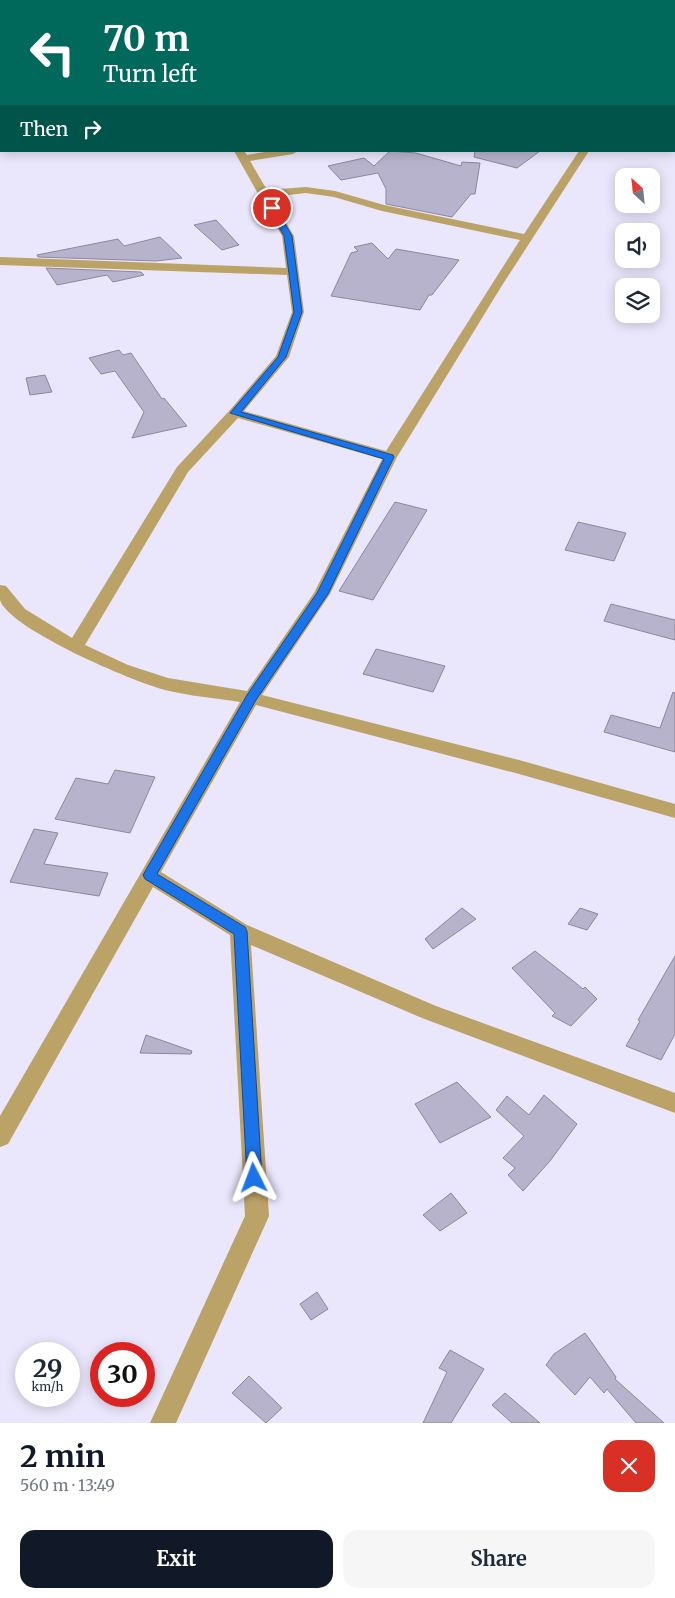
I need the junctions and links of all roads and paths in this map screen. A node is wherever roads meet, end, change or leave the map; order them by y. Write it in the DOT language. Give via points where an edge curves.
graph roads {
  1 [pos="280,152"];
  2 [pos="583,152"];
  3 [pos="241,155"];
  4 [pos="264,194"];
  5 [pos="527,238"];
  6 [pos="0,261"];
  7 [pos="292,272"];
  8 [pos="235,413"];
  9 [pos="390,457"];
  10 [pos="0,590"];
  11 [pos="75,647"];
  12 [pos="251,698"];
  13 [pos="675,811"];
  14 [pos="150,875"];
  15 [pos="240,931"];
  16 [pos="675,1103"];
  17 [pos="0,1137"];
  18 [pos="163,1423"];
  1 -- 3 [label="street"];
  2 -- 5 [label="street"];
  3 -- 4 [label="street"];
  4 -- 5 [label="street" via="306,190 335,194 382,208"];
  4 -- 7 [label="street" via="288,236"];
  5 -- 9 [label="street"];
  6 -- 7 [label="street"];
  7 -- 8 [label="street" via="298,312 282,357"];
  8 -- 9 [label="street"];
  8 -- 11 [label="street" via="182,470"];
  9 -- 12 [label="street" via="322,594"];
  10 -- 11 [label="street" via="19,613"];
  11 -- 12 [label="street" via="122,669 166,684"];
  12 -- 13 [label="street"];
  12 -- 14 [label="street"];
  14 -- 15 [label="street"];
  14 -- 17 [label="street"];
  15 -- 16 [label="street" via="429,1012"];
  15 -- 18 [label="street" via="257,1216"];
}
